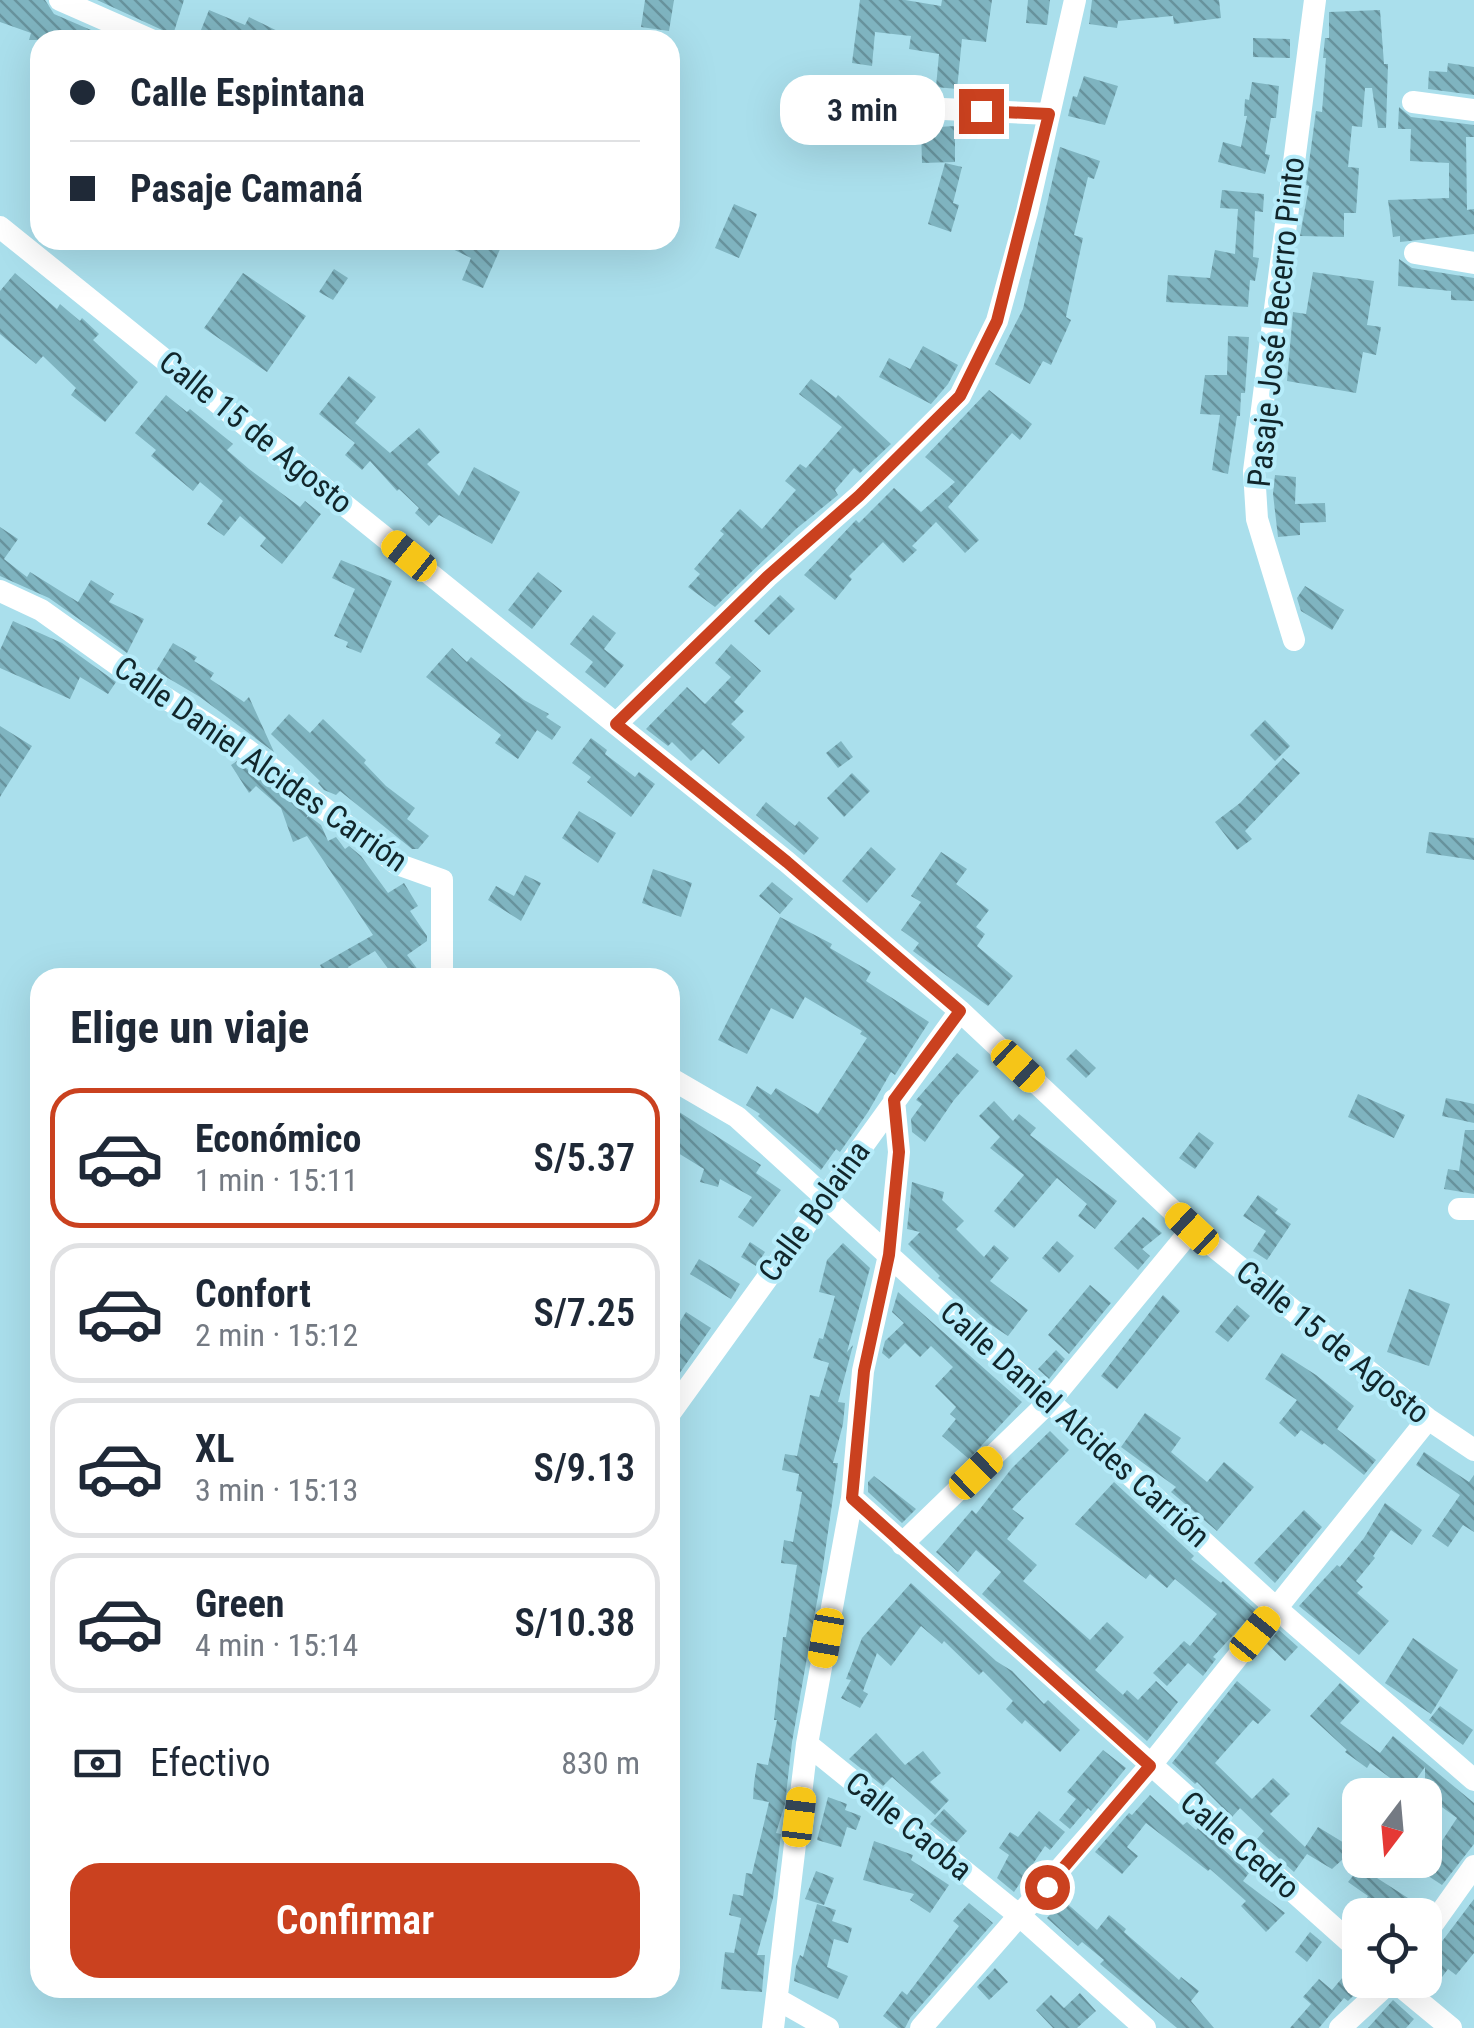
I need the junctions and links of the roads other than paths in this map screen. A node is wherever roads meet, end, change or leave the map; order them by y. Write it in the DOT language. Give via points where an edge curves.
graph roads {
  1 [pos="60,0"];
  2 [pos="1075,0"];
  3 [pos="1316,0"];
  4 [pos="129,30"];
  5 [pos="1413,102"];
  6 [pos="879,106"];
  7 [pos="1474,110"];
  8 [pos="1049,114"];
  9 [pos="0,228"];
  10 [pos="1414,253"];
  11 [pos="1474,262"];
  12 [pos="0,591"];
  13 [pos="1294,640"];
  14 [pos="616,724"];
  15 [pos="442,968"];
  16 [pos="960,1011"];
  17 [pos="680,1084"];
  18 [pos="894,1100"];
  19 [pos="826,1195"];
  20 [pos="1192,1229"];
  21 [pos="889,1255"];
  22 [pos="680,1399"];
  23 [pos="1050,1401"];
  24 [pos="1428,1419"];
  25 [pos="1474,1450"];
  26 [pos="852,1498"];
  27 [pos="902,1544"];
  28 [pos="1276,1608"];
  29 [pos="807,1744"];
  30 [pos="1150,1766"];
  31 [pos="1474,1780"];
  32 [pos="1474,1866"];
  33 [pos="1442,1910"];
  34 [pos="1021,1917"];
  35 [pos="1342,1935"];
  36 [pos="1373,1998"];
  37 [pos="1415,1998"];
  38 [pos="777,1999"];
  39 [pos="774,2028"];
  40 [pos="828,2028"];
  41 [pos="920,2028"];
  42 [pos="1145,2028"];
  43 [pos="1340,2028"];
  44 [pos="1452,2028"];
  1 -- 4 [label="street"];
  2 -- 8 [label="street"];
  3 -- 13 [label="street, Pasaje José Becerro Pinto" via="1254,471 1257,519"];
  5 -- 7 [label="street"];
  6 -- 8 [label="street"];
  8 -- 14 [label="street" via="997,321 960,396"];
  9 -- 14 [label="street, Calle 15 de Agosto"];
  10 -- 11 [label="street"];
  12 -- 15 [label="street, Calle Daniel Alcides Carrión" via="40,610 246,750 397,864 442,880"];
  14 -- 16 [label="street, Calle 15 de Agosto"];
  16 -- 18 [label="street, Calle Bolaina"];
  16 -- 20 [label="street, Calle 15 de Agosto"];
  17 -- 19 [label="street, Calle Daniel Alcides Carrión" via="737,1116"];
  18 -- 19 [label="street, Calle Bolaina"];
  18 -- 21 [label="street" via="899,1152"];
  19 -- 21 [label="street, Calle Daniel Alcides Carrión"];
  19 -- 22 [label="street, Calle Bolaina"];
  20 -- 23 [label="street"];
  20 -- 24 [label="street, Calle 15 de Agosto"];
  21 -- 23 [label="street, Calle Daniel Alcides Carrión"];
  21 -- 26 [label="street" via="864,1371"];
  23 -- 27 [label="street"];
  23 -- 28 [label="street, Calle Daniel Alcides Carrión"];
  24 -- 25 [label="street, Calle 15 de Agosto"];
  24 -- 28 [label="street"];
  26 -- 27 [label="street, Calle Cedro"];
  26 -- 29 [label="street"];
  27 -- 30 [label="street, Calle Cedro"];
  28 -- 30 [label="street"];
  28 -- 31 [label="street, Calle Daniel Alcides Carrión"];
  29 -- 34 [label="street, Calle Caoba"];
  29 -- 38 [label="street"];
  30 -- 34 [label="street"];
  30 -- 35 [label="street, Calle Cedro"];
  32 -- 33 [label="street"];
  34 -- 41 [label="street"];
  34 -- 42 [label="street, Calle Caoba"];
  36 -- 43 [label="street"];
  37 -- 44 [label="street"];
  38 -- 39 [label="street"];
  38 -- 40 [label="street"];
}
